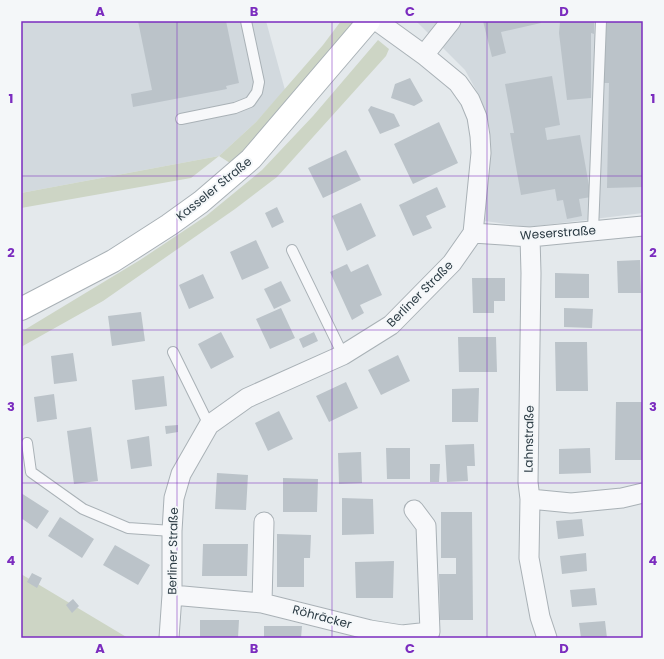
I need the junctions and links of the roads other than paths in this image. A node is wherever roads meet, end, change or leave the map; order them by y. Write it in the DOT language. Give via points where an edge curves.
graph roads {
  1 [pos="246,21"];
  2 [pos="369,21"];
  3 [pos="377,21"];
  4 [pos="451,21"];
  5 [pos="601,21"];
  6 [pos="424,55"];
  7 [pos="182,119"];
  8 [pos="643,226"];
  9 [pos="593,231"];
  10 [pos="473,233"];
  11 [pos="530,237"];
  12 [pos="292,250"];
  13 [pos="21,309"];
  14 [pos="173,352"];
  15 [pos="343,355"];
  16 [pos="209,425"];
  17 [pos="28,443"];
  18 [pos="643,493"];
  19 [pos="530,499"];
  20 [pos="414,510"];
  21 [pos="264,522"];
  22 [pos="172,531"];
  23 [pos="172,595"];
  24 [pos="262,603"];
  25 [pos="430,635"];
  26 [pos="169,638"];
  27 [pos="547,638"];
  1 -- 7 [label="lane" via="259,82 257,92 250,102 235,108"];
  2 -- 13 [label="main road, Kasseler Straße" via="251,159 201,202 113,261"];
  3 -- 6 [label="street, Berliner Straße"];
  4 -- 6 [label="street"];
  5 -- 9 [label="lane"];
  6 -- 10 [label="street, Berliner Straße" via="458,83 470,100 477,117 481,153"];
  8 -- 9 [label="street, Weserstraße"];
  9 -- 11 [label="street, Weserstraße"];
  10 -- 11 [label="street, Weserstraße"];
  10 -- 15 [label="street, Berliner Straße" via="452,263 391,325"];
  11 -- 19 [label="street, Lahnstraße"];
  12 -- 15 [label="lane"];
  14 -- 16 [label="lane"];
  15 -- 16 [label="street, Berliner Straße" via="246,398"];
  16 -- 22 [label="street, Berliner Straße" via="182,474 174,498"];
  17 -- 22 [label="lane" via="31,472 83,509 128,528"];
  18 -- 19 [label="street" via="622,498 571,503"];
  19 -- 27 [label="street, Lahnstraße" via="529,558 540,617"];
  20 -- 25 [label="street, Röhräcker" via="426,526"];
  21 -- 24 [label="street"];
  22 -- 23 [label="street, Berliner Straße"];
  23 -- 24 [label="street, Röhräcker"];
  23 -- 26 [label="street, Berliner Straße"];
  24 -- 25 [label="street, Röhräcker" via="370,630 402,635"];
}
